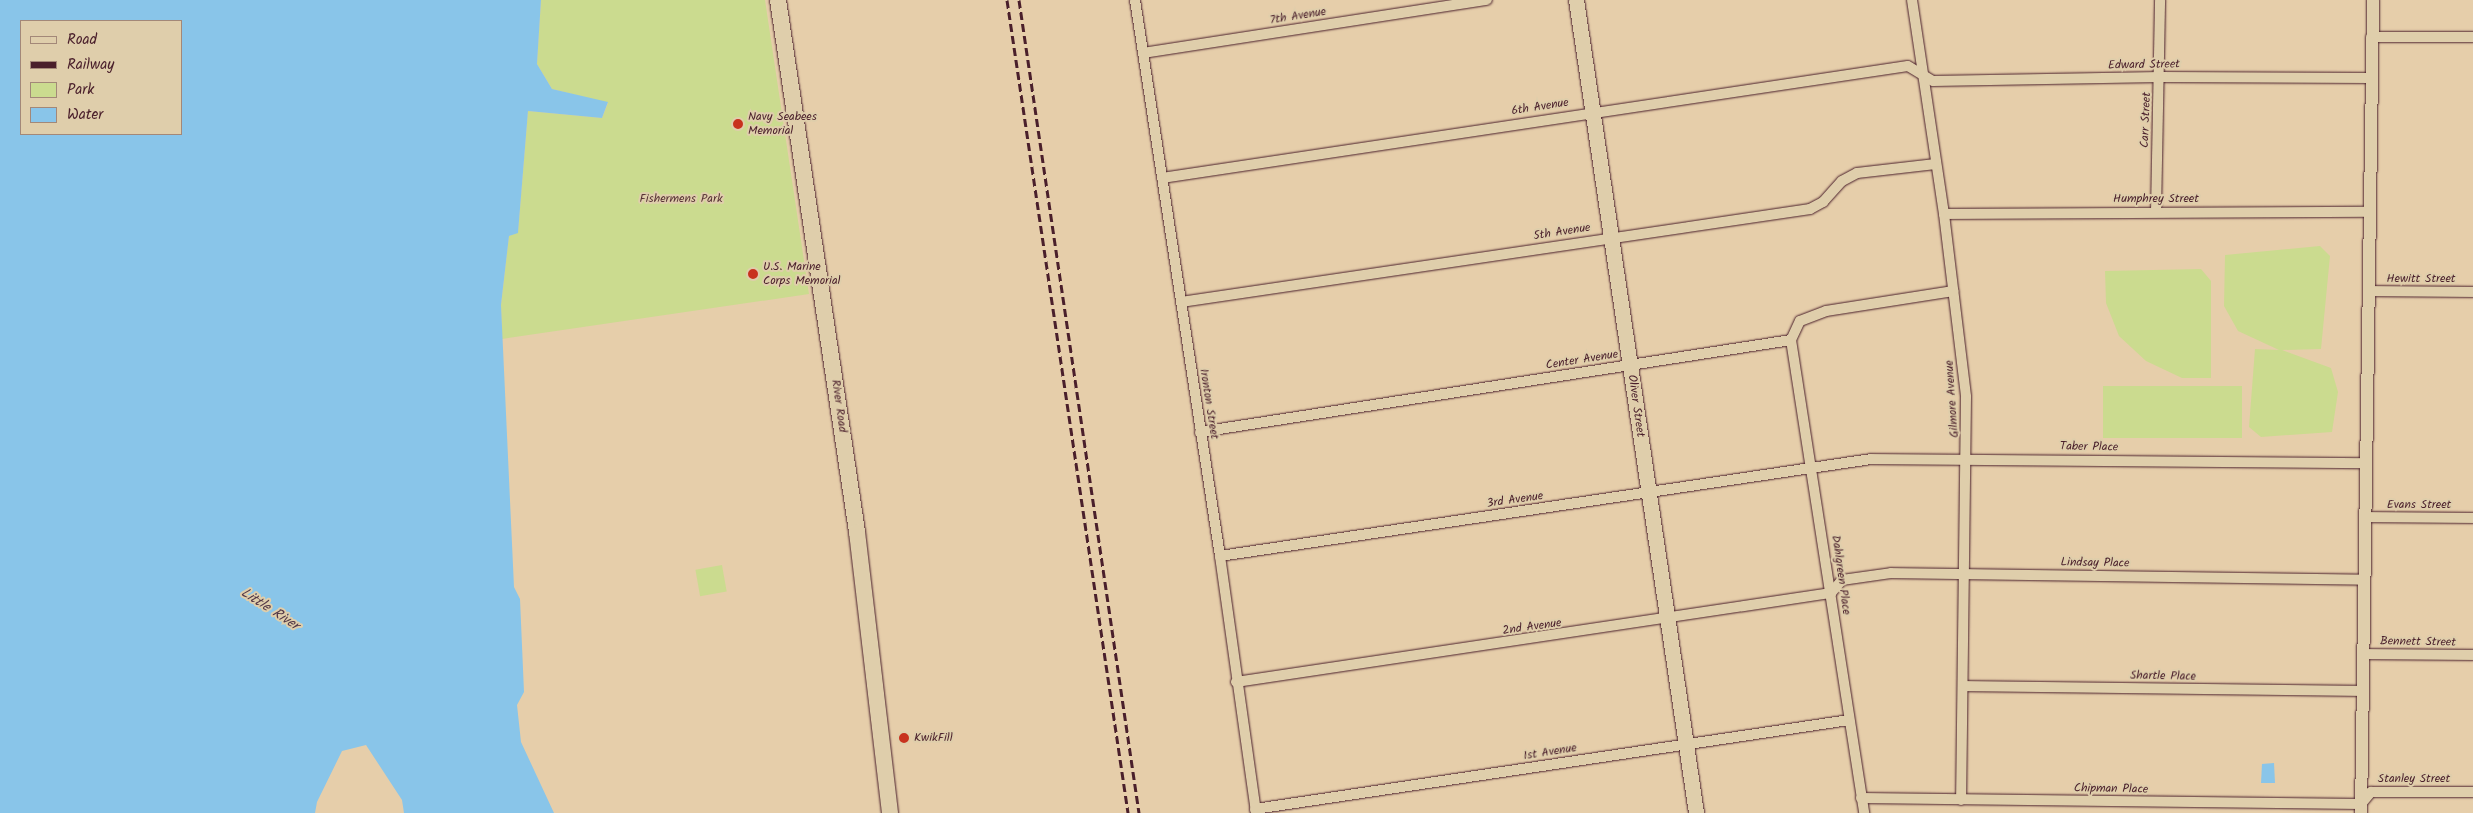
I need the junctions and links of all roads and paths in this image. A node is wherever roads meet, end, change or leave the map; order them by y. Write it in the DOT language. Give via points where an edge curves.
graph roads {
  1 [pos="778,0"];
  2 [pos="1134,0"];
  3 [pos="1487,0"];
  4 [pos="1576,0"];
  5 [pos="1912,0"];
  6 [pos="2160,0"];
  7 [pos="2373,0"];
  8 [pos="2371,37"];
  9 [pos="2473,37"];
  10 [pos="1143,53"];
  11 [pos="1921,72"];
  12 [pos="2160,77"];
  13 [pos="2371,78"];
  14 [pos="1592,112"];
  15 [pos="1935,164"];
  16 [pos="1162,178"];
  17 [pos="2156,212"];
  18 [pos="2369,212"];
  19 [pos="1944,214"];
  20 [pos="1612,237"];
  21 [pos="1953,290"];
  22 [pos="2368,291"];
  23 [pos="2473,292"];
  24 [pos="1181,302"];
  25 [pos="1792,340"];
  26 [pos="1630,366"];
  27 [pos="1200,432"];
  28 [pos="1967,458"];
  29 [pos="2366,463"];
  30 [pos="1813,468"];
  31 [pos="1649,494"];
  32 [pos="2364,517"];
  33 [pos="2473,518"];
  34 [pos="1220,556"];
  35 [pos="1965,573"];
  36 [pos="2364,580"];
  37 [pos="1830,592"];
  38 [pos="1668,619"];
  39 [pos="2363,654"];
  40 [pos="2473,655"];
  41 [pos="1236,682"];
  42 [pos="1964,686"];
  43 [pos="2362,691"];
  44 [pos="1849,720"];
  45 [pos="1686,744"];
  46 [pos="2473,792"];
  47 [pos="1861,798"];
  48 [pos="1961,800"];
  49 [pos="2361,809"];
  50 [pos="1256,811"];
  51 [pos="890,813"];
  52 [pos="1696,813"];
  53 [pos="1864,813"];
  1 -- 51 [label="main road, River Road" via="857,532"];
  2 -- 10 [label="street, Ironton Street"];
  3 -- 10 [label="street, 7th Avenue"];
  4 -- 14 [label="main road, Oliver Street"];
  5 -- 11 [label="street, Gilmore Avenue"];
  6 -- 12 [label="street, Carr Street"];
  7 -- 8 [label="street"];
  8 -- 9 [label="street"];
  8 -- 13 [label="street"];
  10 -- 16 [label="street, Ironton Street"];
  11 -- 12 [label="street, Edward Street" via="1933,81"];
  11 -- 14 [label="street, 6th Avenue" via="1908,66"];
  11 -- 15 [label="street, Gilmore Avenue"];
  12 -- 13 [label="street, Edward Street"];
  12 -- 17 [label="street, Carr Street"];
  13 -- 18 [label="street"];
  14 -- 16 [label="street, 6th Avenue"];
  14 -- 20 [label="main road, Oliver Street"];
  15 -- 19 [label="street, Gilmore Avenue"];
  15 -- 20 [label="street, 5th Avenue" via="1857,173 1842,181 1823,202 1810,209"];
  16 -- 24 [label="street, Ironton Street"];
  17 -- 18 [label="street, Humphrey Street"];
  17 -- 19 [label="street, Humphrey Street"];
  18 -- 22 [label="street"];
  19 -- 21 [label="street, Gilmore Avenue"];
  20 -- 24 [label="street, 5th Avenue"];
  20 -- 26 [label="main road, Oliver Street"];
  21 -- 25 [label="street" via="1826,311 1800,321"];
  21 -- 28 [label="street, Gilmore Avenue" via="1966,397"];
  22 -- 23 [label="street, Hewitt Street"];
  22 -- 29 [label="street"];
  24 -- 27 [label="street, Ironton Street"];
  25 -- 26 [label="street, Center Avenue"];
  25 -- 30 [label="street, Dahlgreen Place"];
  26 -- 27 [label="street, Center Avenue"];
  26 -- 31 [label="main road, Oliver Street"];
  27 -- 34 [label="street, Ironton Street"];
  28 -- 29 [label="street, Taber Place"];
  28 -- 30 [label="street, Taber Place" via="1871,459"];
  28 -- 35 [label="street, Gilmore Avenue"];
  29 -- 32 [label="street"];
  30 -- 31 [label="street, 3rd Avenue"];
  30 -- 37 [label="street, Dahlgreen Place"];
  31 -- 34 [label="street, 3rd Avenue"];
  31 -- 38 [label="main road, Oliver Street"];
  32 -- 33 [label="street, Evans Street"];
  32 -- 36 [label="street"];
  34 -- 41 [label="street, Ironton Street"];
  35 -- 36 [label="street, Lindsay Place"];
  35 -- 37 [label="street, Lindsay Place" via="1891,572 1842,580"];
  35 -- 42 [label="street, Gilmore Avenue"];
  36 -- 39 [label="street"];
  37 -- 38 [label="street, 2nd Avenue"];
  37 -- 44 [label="street, Dahlgreen Place"];
  38 -- 41 [label="street, 2nd Avenue"];
  38 -- 45 [label="main road, Oliver Street"];
  39 -- 40 [label="street, Bennett Street"];
  39 -- 43 [label="street"];
  41 -- 50 [label="street, Ironton Street"];
  42 -- 43 [label="street, Shartle Place"];
  42 -- 48 [label="street, Gilmore Avenue"];
  43 -- 49 [label="street"];
  44 -- 45 [label="street, 1st Avenue"];
  44 -- 47 [label="street, Dahlgreen Place"];
  45 -- 50 [label="street, 1st Avenue"];
  45 -- 52 [label="main road, Oliver Street"];
  46 -- 49 [label="street, Stanley Street" via="2371,792"];
  47 -- 48 [label="street, Chipman Place"];
  47 -- 53 [label="street, Dahlgreen Place"];
  48 -- 49 [label="street, Chipman Place"];
}
